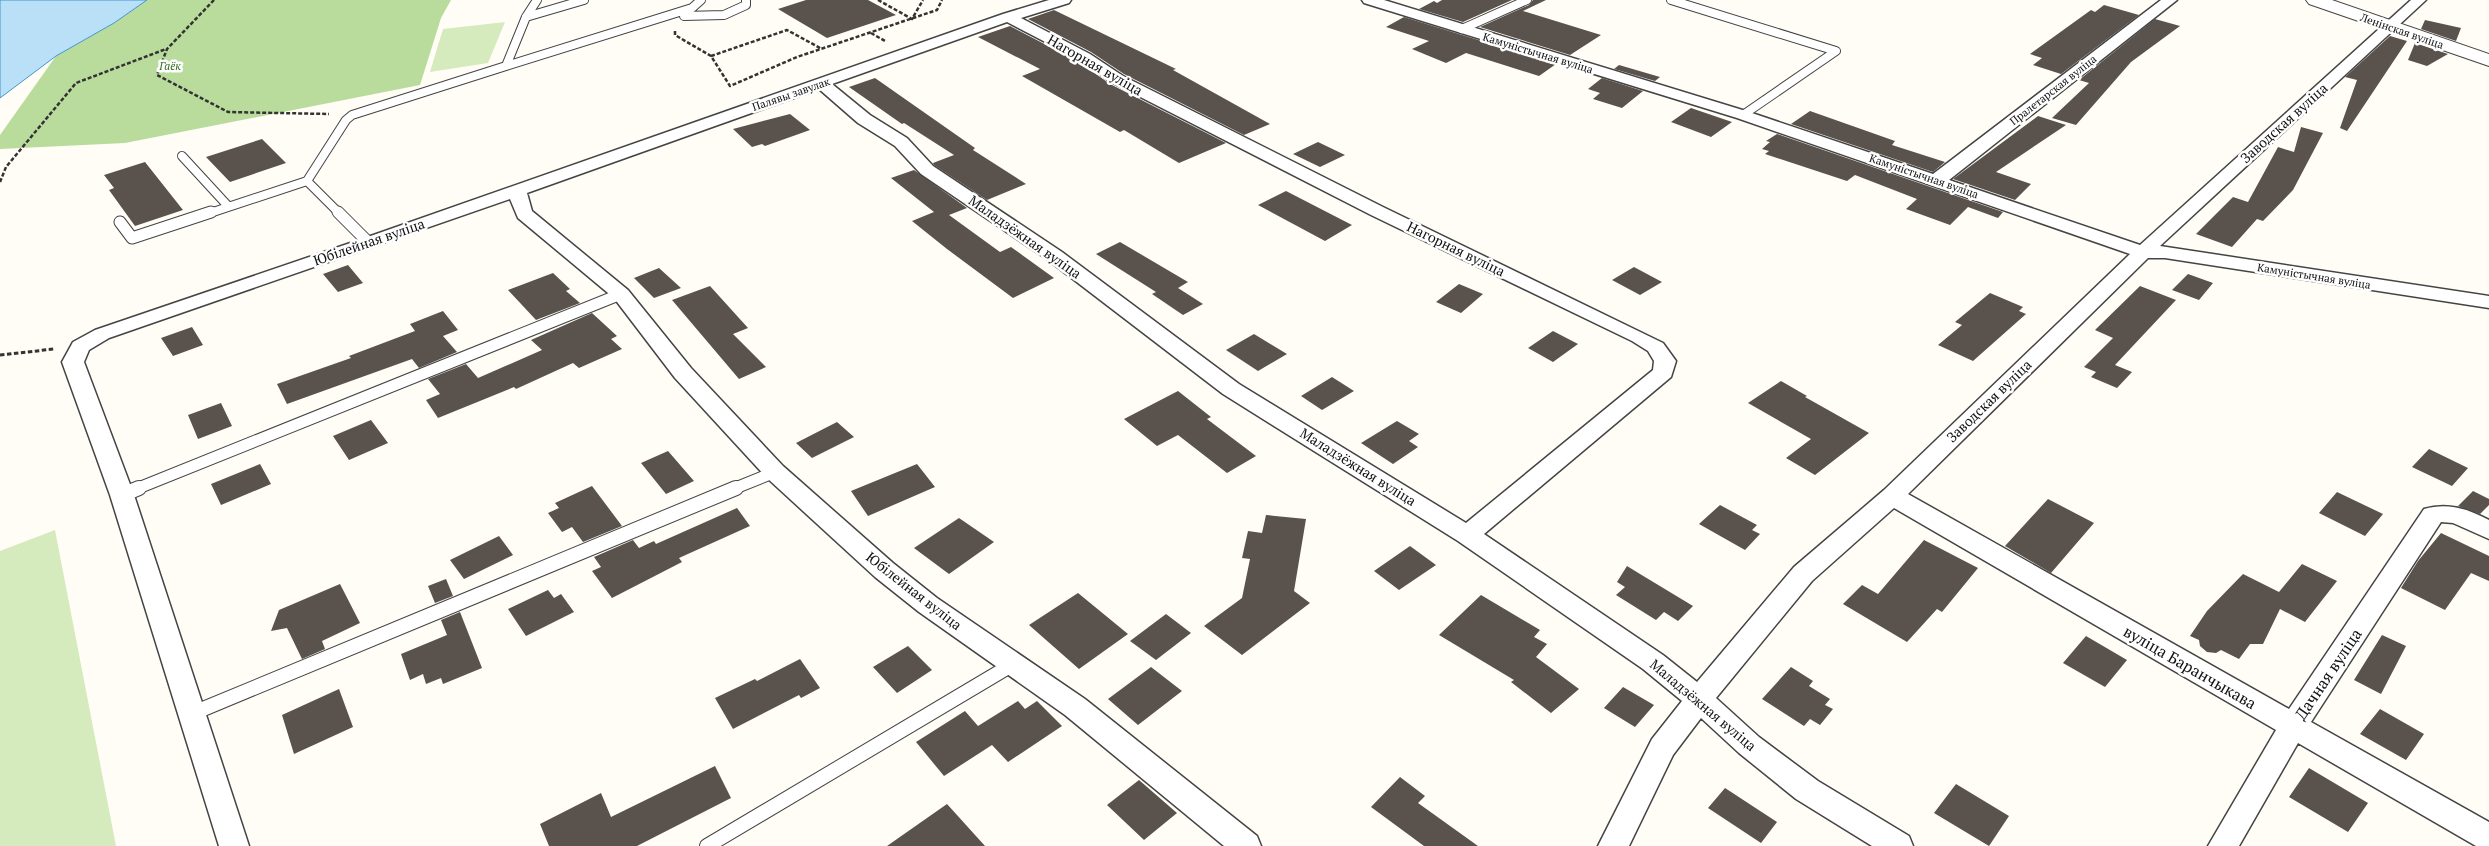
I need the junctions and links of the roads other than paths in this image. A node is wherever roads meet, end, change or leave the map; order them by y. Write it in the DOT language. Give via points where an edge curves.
graph roads {
  1 [pos="537,0"];
  2 [pos="584,0"];
  3 [pos="701,0"];
  4 [pos="746,0"];
  5 [pos="1064,0"];
  6 [pos="1369,0"];
  7 [pos="1527,0"];
  8 [pos="1672,0"];
  9 [pos="2170,0"];
  10 [pos="2315,0"];
  11 [pos="2419,0"];
  12 [pos="526,17"];
  13 [pos="1008,17"];
  14 [pos="660,18"];
  15 [pos="2389,27"];
  16 [pos="1462,29"];
  17 [pos="2489,60"];
  18 [pos="506,66"];
  19 [pos="821,83"];
  20 [pos="1743,115"];
  21 [pos="182,156"];
  22 [pos="1937,180"];
  23 [pos="307,181"];
  24 [pos="518,190"];
  25 [pos="228,206"];
  26 [pos="120,222"];
  27 [pos="369,243"];
  28 [pos="2143,252"];
  29 [pos="621,294"];
  30 [pos="2489,302"];
  31 [pos="775,472"];
  32 [pos="122,495"];
  33 [pos="1892,496"];
  34 [pos="2489,530"];
  35 [pos="1468,535"];
  36 [pos="1015,664"];
  37 [pos="1700,700"];
  38 [pos="191,714"];
  39 [pos="2293,726"];
  40 [pos="2489,838"];
  41 [pos="234,846"];
  42 [pos="707,846"];
  43 [pos="1246,846"];
  44 [pos="1613,846"];
  45 [pos="1898,846"];
  46 [pos="2223,846"];
  1 -- 12 [label="lane"];
  2 -- 12 [label="lane"];
  3 -- 14 [label="lane" via="692,8"];
  4 -- 14 [label="lane" via="746,6 729,14"];
  5 -- 13 [label="street, Палявы завулак"];
  6 -- 16 [label="street, Камуністычная вуліца"];
  7 -- 16 [label="lane"];
  8 -- 20 [label="lane" via="1836,51"];
  9 -- 22 [label="street, Пралетарская вуліца"];
  10 -- 15 [label="street, Ленінская вуліца"];
  11 -- 15 [label="street, Заводская вуліца"];
  12 -- 18 [label="lane"];
  13 -- 19 [label="street, Палявы завулак"];
  13 -- 35 [label="street, Нагорная вуліца" via="1085,57 1126,84 1656,347 1665,361 1663,372"];
  14 -- 18 [label="lane"];
  15 -- 17 [label="street, Ленінская вуліца"];
  15 -- 28 [label="street, Заводская вуліца"];
  16 -- 20 [label="street, Камуністычная вуліца"];
  18 -- 23 [label="lane" via="352,115"];
  19 -- 24 [label="street, Палявы завулак"];
  19 -- 35 [label="street, Маладзёжная вуліца" via="864,119 901,142 927,170 1055,256 1231,389"];
  20 -- 22 [label="street, Камуністычная вуліца"];
  21 -- 25 [label="lane"];
  22 -- 28 [label="street, Камуністычная вуліца"];
  23 -- 25 [label="lane"];
  23 -- 27 [label="lane"];
  24 -- 27 [label="street, Юбілейная вуліца"];
  24 -- 29 [label="street, Юбілейная вуліца" via="525,214"];
  25 -- 26 [label="lane" via="132,238"];
  27 -- 32 [label="street, Юбілейная вуліца" via="102,334 80,346 74,362"];
  28 -- 30 [label="street, Камуністычная вуліца" via="2165,252"];
  28 -- 33 [label="street, Заводская вуліца"];
  29 -- 31 [label="street, Юбілейная вуліца" via="683,373"];
  29 -- 32 [label="lane"];
  31 -- 36 [label="street, Юбілейная вуліца" via="884,570 928,605"];
  31 -- 38 [label="lane"];
  32 -- 38 [label="street"];
  33 -- 37 [label="street, Заводская вуліца" via="1803,574 1727,663"];
  33 -- 39 [label="street, вуліца Баранчыкава"];
  34 -- 39 [label="street, Дачная вуліца" via="2461,516 2433,515"];
  35 -- 37 [label="street, Маладзёжная вуліца" via="1653,662"];
  36 -- 42 [label="lane"];
  36 -- 43 [label="street, Юбілейная вуліца" via="1075,707"];
  37 -- 44 [label="street, Заводская вуліца" via="1662,747"];
  37 -- 45 [label="street, Маладзёжная вуліца" via="1749,745 1807,790"];
  38 -- 41 [label="street"];
  39 -- 40 [label="street, вуліца Баранчыкава"];
  39 -- 46 [label="street, Дачная вуліца"];
}
